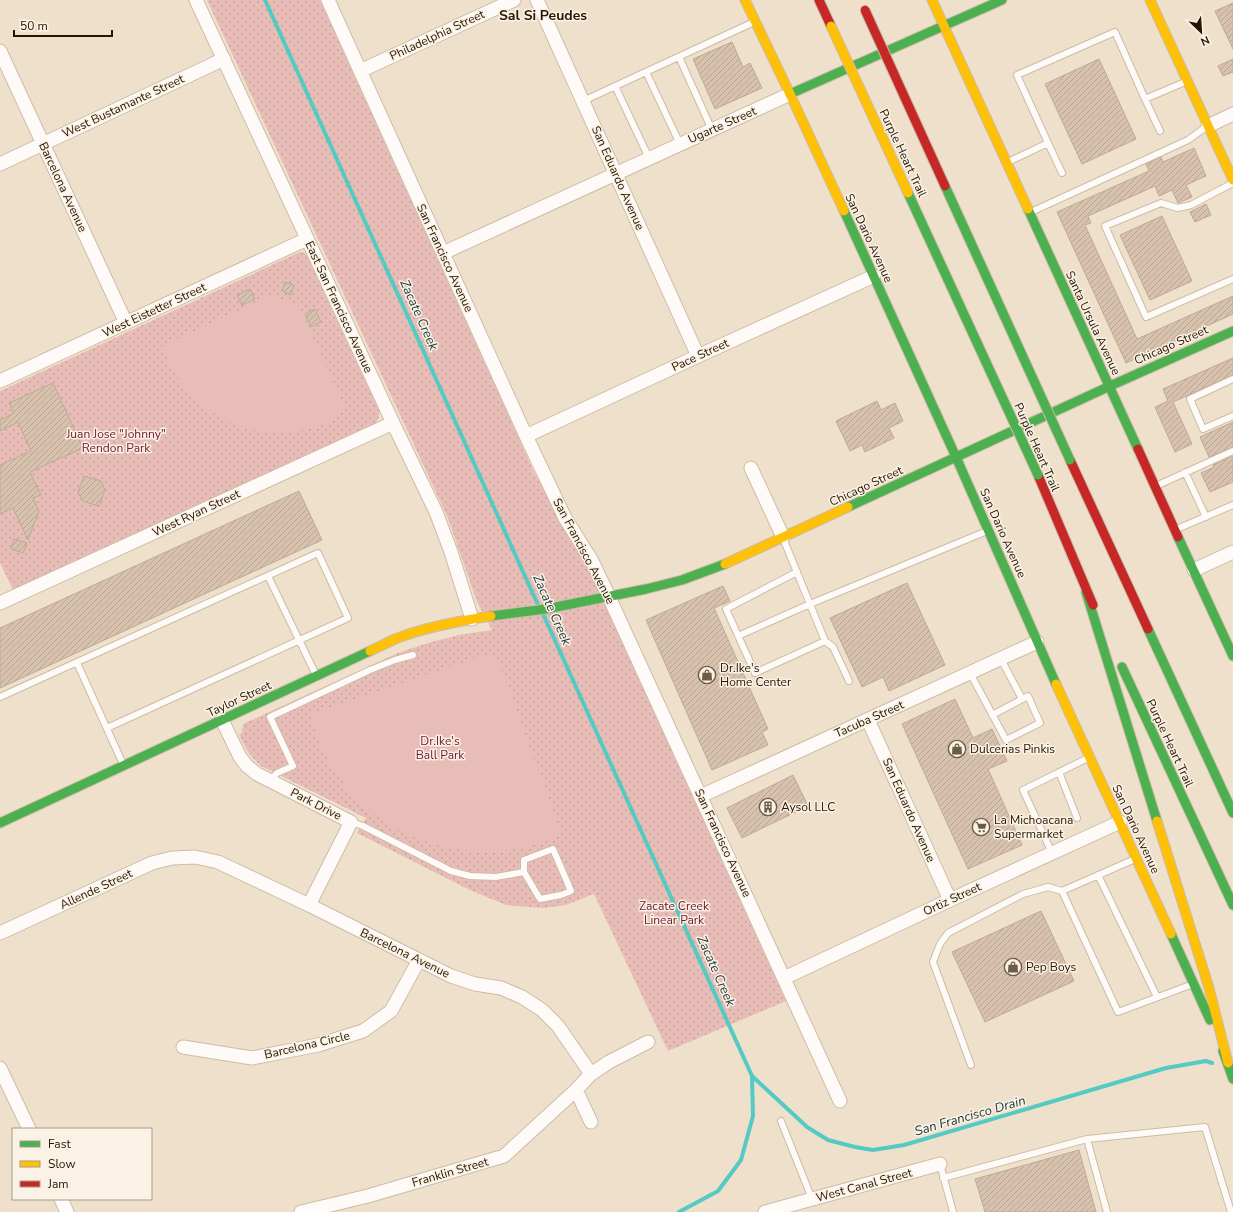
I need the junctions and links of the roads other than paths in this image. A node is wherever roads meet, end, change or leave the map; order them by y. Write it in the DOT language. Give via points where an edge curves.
graph roads {
  1 [pos="196,0"];
  2 [pos="328,0"];
  3 [pos="514,0"];
  4 [pos="537,0"];
  5 [pos="745,0"];
  6 [pos="819,0"];
  7 [pos="860,0"];
  8 [pos="932,0"];
  9 [pos="1002,0"];
  10 [pos="1150,0"];
  11 [pos="755,22"];
  12 [pos="944,27"];
  13 [pos="0,51"];
  14 [pos="678,57"];
  15 [pos="224,59"];
  16 [pos="360,71"];
  17 [pos="646,72"];
  18 [pos="1187,81"];
  19 [pos="615,86"];
  20 [pos="790,94"];
  21 [pos="1145,99"];
  22 [pos="583,101"];
  23 [pos="1233,114"];
  24 [pos="1208,126"];
  25 [pos="712,130"];
  26 [pos="1160,131"];
  27 [pos="1048,143"];
  28 [pos="43,144"];
  29 [pos="680,144"];
  30 [pos="649,158"];
  31 [pos="1007,163"];
  32 [pos="0,164"];
  33 [pos="616,173"];
  34 [pos="1062,173"];
  35 [pos="1233,182"];
  36 [pos="1030,213"];
  37 [pos="308,239"];
  38 [pos="443,253"];
  39 [pos="874,276"];
  40 [pos="1233,279"];
  41 [pos="126,323"];
  42 [pos="1233,331"];
  43 [pos="698,356"];
  44 [pos="1233,379"];
  45 [pos="0,382"];
  46 [pos="1110,386"];
  47 [pos="1233,416"];
  48 [pos="393,423"];
  49 [pos="526,436"];
  50 [pos="1233,451"];
  51 [pos="956,457"];
  52 [pos="752,468"];
  53 [pos="1185,472"];
  54 [pos="1155,486"];
  55 [pos="1233,505"];
  56 [pos="1206,517"];
  57 [pos="1176,530"];
  58 [pos="988,531"];
  59 [pos="783,537"];
  60 [pos="1233,552"];
  61 [pos="1194,570"];
  62 [pos="797,572"];
  63 [pos="268,576"];
  64 [pos="1086,592"];
  65 [pos="609,596"];
  66 [pos="0,603"];
  67 [pos="810,604"];
  68 [pos="494,616"];
  69 [pos="472,619"];
  70 [pos="738,636"];
  71 [pos="299,640"];
  72 [pos="1230,640"];
  73 [pos="825,641"];
  74 [pos="1038,642"];
  75 [pos="413,655"];
  76 [pos="1233,656"];
  77 [pos="1001,659"];
  78 [pos="77,662"];
  79 [pos="970,673"];
  80 [pos="316,676"];
  81 [pos="849,681"];
  82 [pos="0,697"];
  83 [pos="1022,699"];
  84 [pos="992,715"];
  85 [pos="222,720"];
  86 [pos="868,720"];
  87 [pos="107,728"];
  88 [pos="1090,757"];
  89 [pos="124,766"];
  90 [pos="1059,772"];
  91 [pos="270,781"];
  92 [pos="701,796"];
  93 [pos="1233,813"];
  94 [pos="1077,818"];
  95 [pos="351,822"];
  96 [pos="1120,822"];
  97 [pos="0,823"];
  98 [pos="1052,853"];
  99 [pos="195,857"];
  100 [pos="1136,859"];
  101 [pos="524,872"];
  102 [pos="1098,875"];
  103 [pos="1062,891"];
  104 [pos="950,900"];
  105 [pos="308,905"];
  106 [pos="1233,905"];
  107 [pos="0,933"];
  108 [pos="419,960"];
  109 [pos="784,978"];
  110 [pos="1193,983"];
  111 [pos="1157,997"];
  112 [pos="648,1042"];
  113 [pos="183,1047"];
  114 [pos="1228,1063"];
  115 [pos="971,1065"];
  116 [pos="0,1068"];
  117 [pos="591,1074"];
  118 [pos="1233,1079"];
  119 [pos="576,1090"];
  120 [pos="840,1101"];
  121 [pos="780,1121"];
  122 [pos="590,1122"];
  123 [pos="28,1128"];
  124 [pos="1087,1139"];
  125 [pos="940,1164"];
  126 [pos="943,1178"];
  127 [pos="812,1199"];
  128 [pos="61,1200"];
  129 [pos="67,1212"];
  130 [pos="301,1212"];
  131 [pos="764,1212"];
  132 [pos="953,1212"];
  133 [pos="1107,1212"];
  134 [pos="1231,1212"];
  1 -- 15 [label="street, East San Francisco Avenue"];
  2 -- 16 [label="street, San Francisco Avenue"];
  3 -- 16 [label="street, Philadelphia Street"];
  4 -- 22 [label="street, San Eduardo Avenue"];
  5 -- 11 [label="main road, San Dario Avenue"];
  6 -- 64 [label="main road, Purple Heart Trail, bridge" via="1038,475"];
  7 -- 93 [label="main road, Purple Heart Trail, bridge"];
  8 -- 12 [label="main road, Santa Ursula Avenue"];
  9 -- 12 [label="main road, Ugarte Street"];
  10 -- 18 [label="main road"];
  11 -- 14 [label="lane"];
  11 -- 20 [label="main road, San Dario Avenue"];
  12 -- 20 [label="main road, Ugarte Street"];
  12 -- 31 [label="main road, Santa Ursula Avenue"];
  13 -- 28 [label="street, Barcelona Avenue"];
  14 -- 17 [label="lane"];
  14 -- 25 [label="lane"];
  15 -- 28 [label="street, West Bustamante Street"];
  15 -- 37 [label="street, East San Francisco Avenue"];
  16 -- 38 [label="street, San Francisco Avenue"];
  17 -- 19 [label="lane"];
  17 -- 29 [label="lane"];
  18 -- 21 [label="lane"];
  18 -- 24 [label="main road"];
  19 -- 22 [label="lane"];
  19 -- 30 [label="lane"];
  20 -- 25 [label="street, Ugarte Street"];
  20 -- 39 [label="main road, San Dario Avenue"];
  21 -- 26 [label="lane"];
  21 -- 27 [label="lane" via="1115,32 1017,76"];
  22 -- 33 [label="street, San Eduardo Avenue"];
  23 -- 24 [label="street"];
  24 -- 35 [label="main road"];
  24 -- 36 [label="lane" via="1188,140"];
  25 -- 29 [label="street, Ugarte Street"];
  27 -- 31 [label="lane"];
  27 -- 34 [label="lane"];
  28 -- 32 [label="street, West Bustamante Street"];
  28 -- 41 [label="street, Barcelona Avenue"];
  29 -- 30 [label="street, Ugarte Street"];
  30 -- 33 [label="street, Ugarte Street"];
  31 -- 36 [label="main road, Santa Ursula Avenue"];
  33 -- 38 [label="street, Ugarte Street"];
  33 -- 43 [label="street, San Eduardo Avenue"];
  35 -- 40 [label="lane" via="1191,205 1178,208 1161,203 1105,226 1146,317"];
  36 -- 46 [label="main road, Santa Ursula Avenue"];
  37 -- 41 [label="street, West Eistetter Street"];
  37 -- 48 [label="street, East San Francisco Avenue"];
  38 -- 49 [label="street, San Francisco Avenue"];
  39 -- 43 [label="street, Pace Street"];
  39 -- 51 [label="main road, San Dario Avenue"];
  41 -- 45 [label="street, West Eistetter Street"];
  42 -- 46 [label="main road, Chicago Street"];
  43 -- 49 [label="street, Pace Street"];
  44 -- 47 [label="lane" via="1190,400 1203,429"];
  46 -- 51 [label="main road, Chicago Street"];
  46 -- 54 [label="main road, Santa Ursula Avenue"];
  48 -- 66 [label="street, West Ryan Street"];
  48 -- 69 [label="street, East San Francisco Avenue" via="436,512"];
  49 -- 65 [label="street, San Francisco Avenue" via="565,518 592,561"];
  50 -- 53 [label="lane"];
  51 -- 58 [label="main road, San Dario Avenue"];
  51 -- 59 [label="main road, Chicago Street"];
  52 -- 59 [label="street"];
  53 -- 54 [label="lane"];
  53 -- 56 [label="lane"];
  54 -- 57 [label="main road, Santa Ursula Avenue"];
  55 -- 56 [label="lane"];
  56 -- 57 [label="lane"];
  57 -- 61 [label="main road, Santa Ursula Avenue"];
  58 -- 67 [label="lane"];
  58 -- 74 [label="main road, San Dario Avenue"];
  59 -- 62 [label="lane"];
  59 -- 65 [label="main road, Chicago Street" via="721,566 682,580"];
  60 -- 61 [label="street"];
  61 -- 72 [label="main road, Santa Ursula Avenue"];
  62 -- 67 [label="lane"];
  62 -- 70 [label="lane" via="726,609"];
  63 -- 71 [label="lane"];
  63 -- 71 [label="lane" via="318,553 348,618"];
  63 -- 78 [label="lane"];
  64 -- 106 [label="main road, Purple Heart Trail"];
  64 -- 114 [label="main road" via="1207,980"];
  65 -- 68 [label="main road, Chicago Street" via="546,609"];
  65 -- 92 [label="street, San Francisco Avenue"];
  67 -- 70 [label="lane"];
  67 -- 73 [label="lane"];
  68 -- 69 [label="main road, Taylor Street"];
  69 -- 80 [label="main road, Taylor Street" via="396,639"];
  70 -- 73 [label="lane" via="755,673"];
  71 -- 80 [label="lane"];
  71 -- 87 [label="lane"];
  72 -- 76 [label="main road, Santa Ursula Avenue"];
  73 -- 81 [label="lane" via="833,647"];
  74 -- 77 [label="street, Tacuba Street"];
  74 -- 88 [label="main road, San Dario Avenue"];
  75 -- 91 [label="lane" via="370,670 270,717 293,766 277,773"];
  77 -- 79 [label="street, Tacuba Street"];
  77 -- 83 [label="lane"];
  78 -- 82 [label="lane"];
  78 -- 87 [label="lane"];
  79 -- 84 [label="lane"];
  79 -- 86 [label="street, Tacuba Street"];
  80 -- 85 [label="main road, Taylor Street"];
  83 -- 84 [label="lane"];
  83 -- 84 [label="lane" via="1028,696 1040,723 1006,740"];
  85 -- 89 [label="main road, Taylor Street"];
  85 -- 91 [label="street, Park Drive" via="240,758 252,770"];
  86 -- 92 [label="street, Tacuba Street"];
  86 -- 104 [label="street, San Eduardo Avenue"];
  87 -- 89 [label="lane"];
  88 -- 90 [label="lane"];
  88 -- 96 [label="main road, San Dario Avenue"];
  89 -- 97 [label="main road, Taylor Street"];
  90 -- 94 [label="lane"];
  90 -- 98 [label="lane" via="1023,790"];
  91 -- 95 [label="street, Park Drive"];
  92 -- 109 [label="street, San Francisco Avenue"];
  95 -- 101 [label="lane" via="451,871 470,876 496,877"];
  95 -- 105 [label="street, Park Drive"];
  96 -- 98 [label="street, Ortiz Street"];
  96 -- 100 [label="main road, San Dario Avenue"];
  98 -- 104 [label="street, Ortiz Street"];
  99 -- 105 [label="street, Barcelona Avenue" via="218,862"];
  99 -- 107 [label="street, Allende Street" via="172,858 152,863"];
  100 -- 102 [label="lane"];
  100 -- 110 [label="main road, San Dario Avenue"];
  101 -- 101 [label="lane" via="540,899 571,891 554,849 524,860"];
  102 -- 103 [label="lane"];
  102 -- 111 [label="lane"];
  103 -- 111 [label="lane" via="1118,1012"];
  103 -- 115 [label="lane" via="1048,887 1023,894 948,933 940,944 933,962"];
  104 -- 109 [label="street, Ortiz Street"];
  105 -- 108 [label="street, Barcelona Avenue"];
  108 -- 113 [label="street, Barcelona Circle" via="391,1011 363,1031 318,1045 252,1058"];
  108 -- 117 [label="street, Barcelona Avenue" via="451,976 475,984 501,988 542,1010 558,1026"];
  109 -- 120 [label="street, San Francisco Avenue"];
  110 -- 111 [label="lane"];
  110 -- 114 [label="main road, San Dario Avenue"];
  112 -- 117 [label="street, Franklin Street"];
  114 -- 118 [label="main road, San Dario Avenue"];
  116 -- 123 [label="street"];
  117 -- 119 [label="street, Franklin Street"];
  119 -- 122 [label="street"];
  119 -- 130 [label="street, Franklin Street" via="504,1156 368,1196"];
  121 -- 127 [label="lane"];
  124 -- 126 [label="lane"];
  124 -- 133 [label="lane"];
  124 -- 134 [label="lane" via="1205,1127"];
  125 -- 126 [label="lane"];
  125 -- 127 [label="street, West Canal Street"];
  126 -- 132 [label="lane"];
  127 -- 131 [label="street, West Canal Street"];
  128 -- 129 [label="street"];
}
